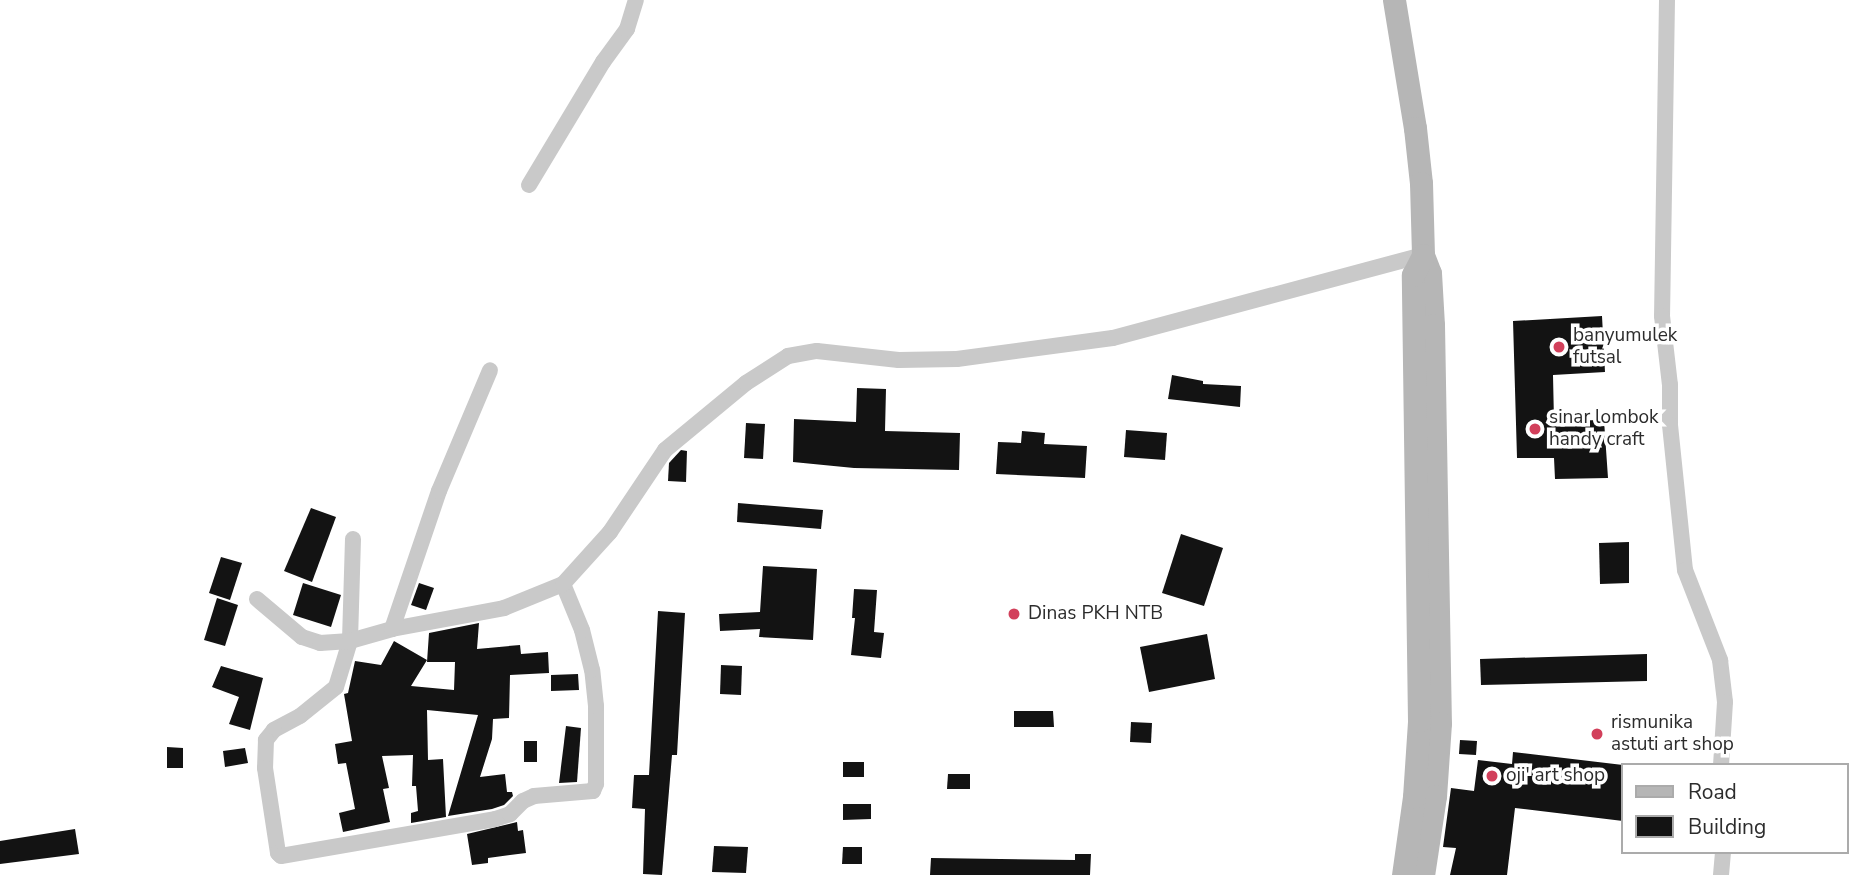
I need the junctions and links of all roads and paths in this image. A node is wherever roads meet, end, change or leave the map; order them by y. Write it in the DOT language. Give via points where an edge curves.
graph roads {
  1 [pos="636,0"];
  2 [pos="1394,0"];
  3 [pos="1667,0"];
  4 [pos="530,185"];
  5 [pos="1423,255"];
  6 [pos="490,370"];
  7 [pos="353,540"];
  8 [pos="564,584"];
  9 [pos="257,599"];
  10 [pos="392,629"];
  11 [pos="350,641"];
  12 [pos="1721,763"];
  13 [pos="1425,797"];
  14 [pos="1723,854"];
  15 [pos="1403,875"];
  16 [pos="1423,875"];
  17 [pos="1721,875"];
  1 -- 4 [label="street" via="627,29"];
  2 -- 5 [label="main road" via="1420,172"];
  3 -- 12 [label="street" via="1662,316 1685,570 1720,660 1725,702"];
  5 -- 8 [label="street" via="1113,338 957,359 899,360 817,351 788,356 746,383 664,450 603,541"];
  5 -- 13 [label="main road" via="1413,275 1419,722"];
  6 -- 10 [label="street" via="439,491"];
  7 -- 11 [label="street"];
  8 -- 10 [label="street" via="504,608"];
  8 -- 11 [label="street" via="592,670 596,706 593,791 534,796 495,819 281,856 265,768 266,740 336,687"];
  9 -- 11 [label="street" via="302,638 320,643"];
  10 -- 11 [label="street"];
  13 -- 15 [label="main road"];
  13 -- 16 [label="main road"];
  14 -- 17 [label="street"];
}
